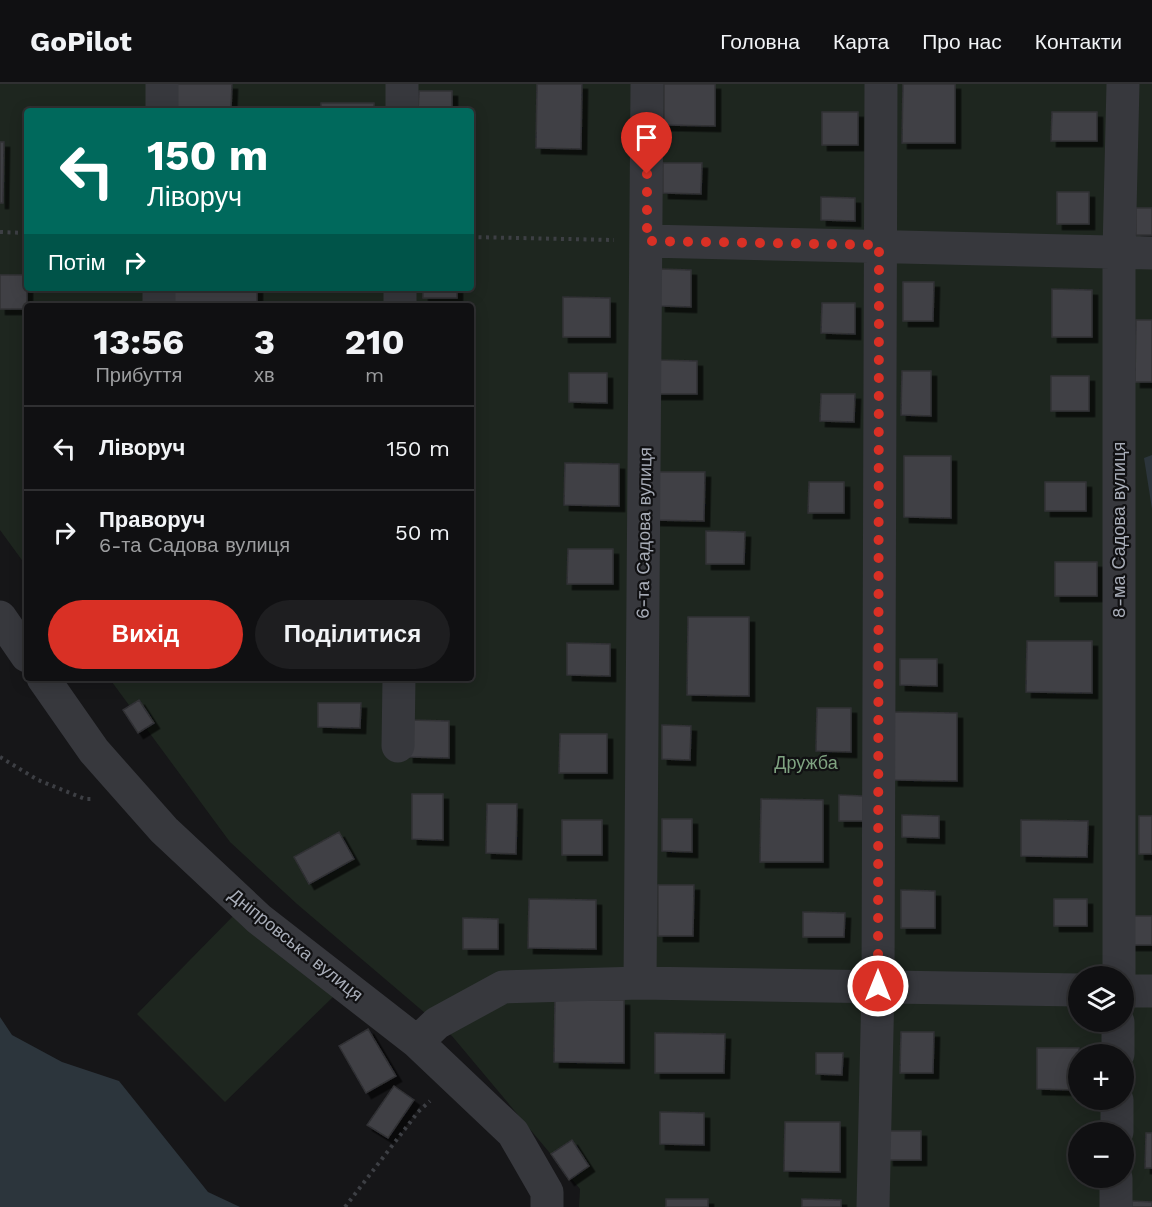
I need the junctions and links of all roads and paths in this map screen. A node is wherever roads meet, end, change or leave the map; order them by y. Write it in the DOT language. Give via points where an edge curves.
graph roads {
  1 [pos="162,84"];
  2 [pos="402,84"];
  3 [pos="647,84"];
  4 [pos="881,84"];
  5 [pos="1123,84"];
  6 [pos="162,108"];
  7 [pos="402,108"];
  8 [pos="0,232"];
  9 [pos="24,232"];
  10 [pos="474,237"];
  11 [pos="647,241"];
  12 [pos="879,245"];
  13 [pos="1119,252"];
  14 [pos="1152,253"];
  15 [pos="0,617"];
  16 [pos="24,652"];
  17 [pos="45,681"];
  18 [pos="399,681"];
  19 [pos="398,746"];
  20 [pos="0,757"];
  21 [pos="137,800"];
  22 [pos="1119,966"];
  23 [pos="640,983"];
  24 [pos="878,986"];
  25 [pos="1068,990"];
  26 [pos="1134,991"];
  27 [pos="1152,991"];
  28 [pos="417,1042"];
  29 [pos="456,1079"];
  30 [pos="1116,1188"];
  31 [pos="345,1207"];
  32 [pos="547,1207"];
  33 [pos="873,1207"];
  34 [pos="1116,1207"];
  1 -- 6 [label="street"];
  2 -- 7 [label="street"];
  3 -- 11 [label="street, 6-та Садова вулиця"];
  4 -- 12 [label="street"];
  5 -- 13 [label="street, 8-ма Садова вулиця"];
  8 -- 9 [label="path"];
  10 -- 11 [label="path"];
  11 -- 12 [label="street"];
  11 -- 23 [label="street, 6-та Садова вулиця"];
  12 -- 13 [label="street"];
  12 -- 24 [label="street"];
  13 -- 14 [label="street"];
  13 -- 22 [label="street, 8-ма Садова вулиця"];
  15 -- 16 [label="street"];
  17 -- 21 [label="street, Дніпровська вулиця" via="94,751"];
  18 -- 19 [label="street"];
  20 -- 21 [label="path" via="38,780 85,799"];
  21 -- 28 [label="street, Дніпровська вулиця" via="259,919"];
  23 -- 24 [label="street"];
  23 -- 28 [label="street" via="503,987 437,1023"];
  24 -- 25 [label="street"];
  24 -- 33 [label="street"];
  26 -- 27 [label="street"];
  28 -- 29 [label="street, Дніпровська вулиця"];
  29 -- 31 [label="path" via="418,1112"];
  29 -- 32 [label="street, Дніпровська вулиця" via="513,1133 547,1192"];
  30 -- 34 [label="street"];
}
